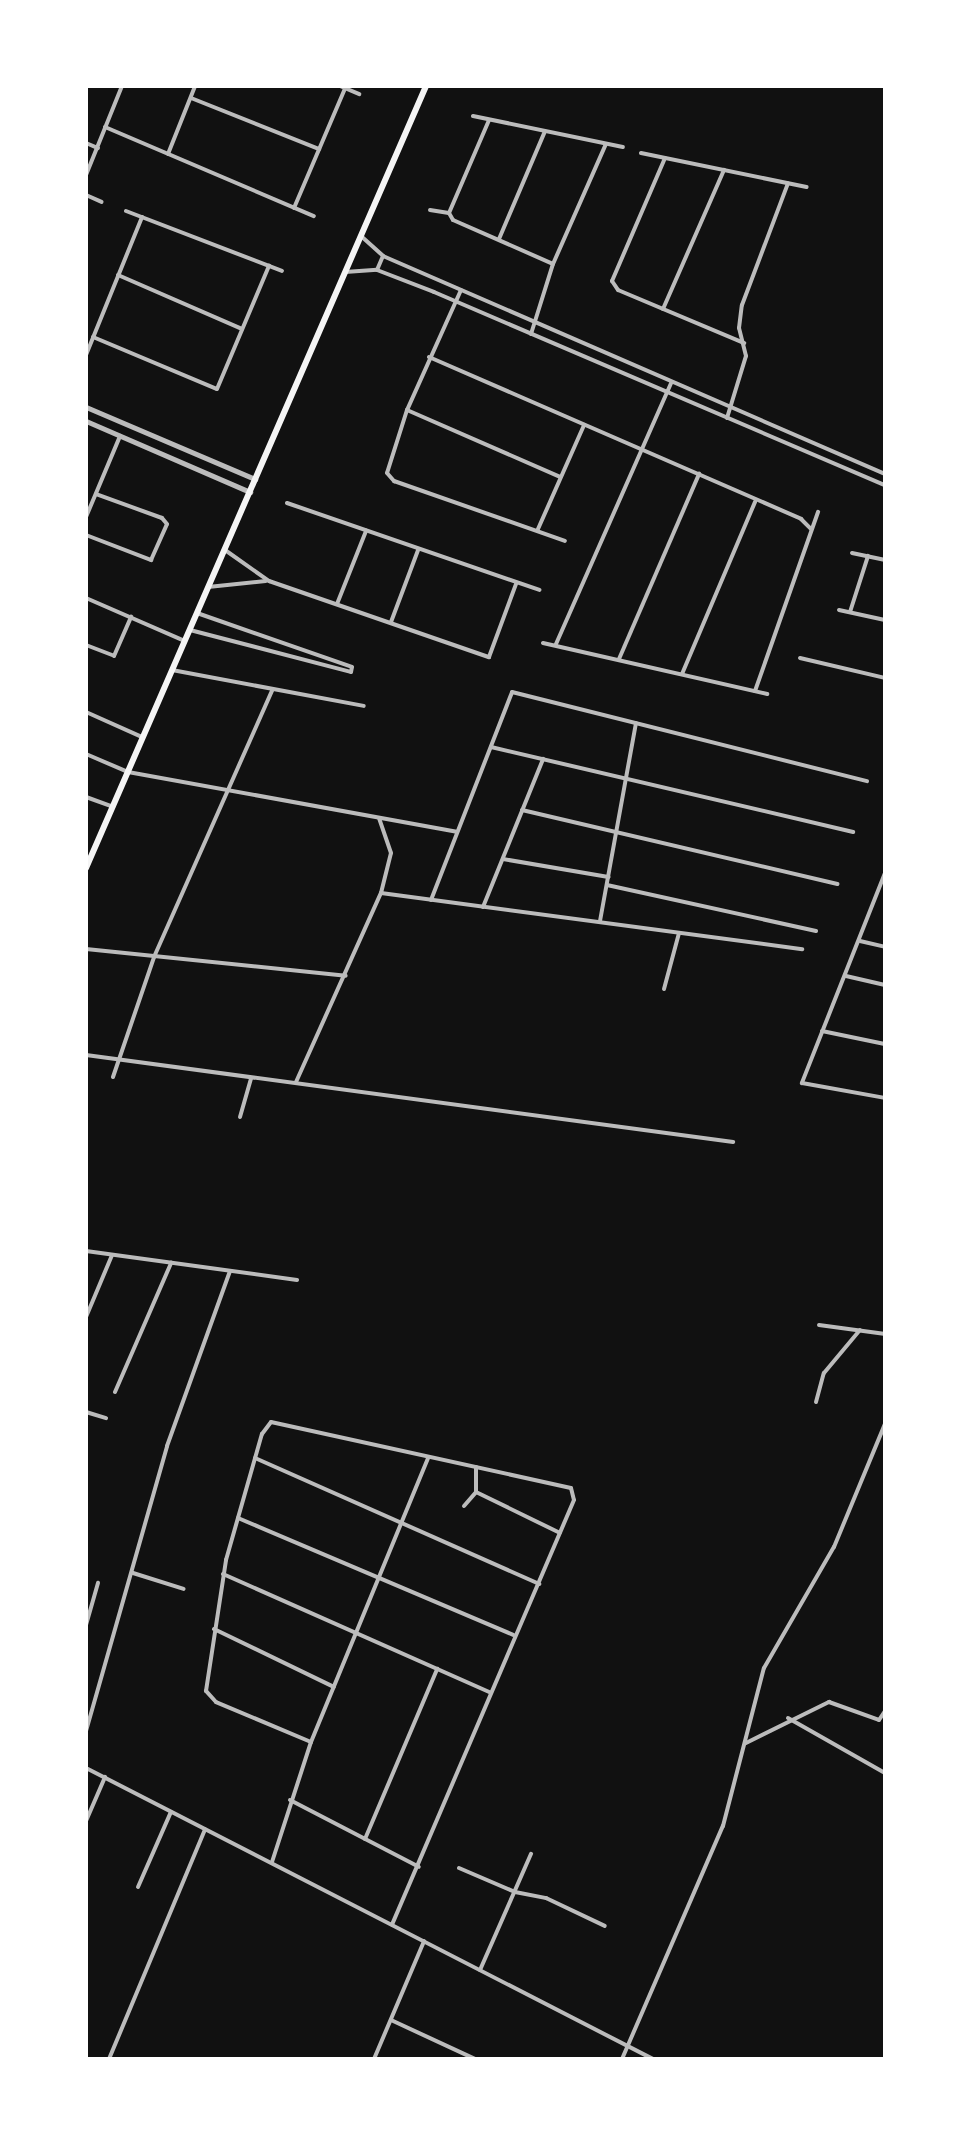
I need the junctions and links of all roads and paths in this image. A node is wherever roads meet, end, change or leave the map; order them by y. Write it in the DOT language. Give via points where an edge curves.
graph roads {
  1 [pos="122,86"];
  2 [pos="195,86"];
  3 [pos="426,86"];
  4 [pos="344,87"];
  5 [pos="359,94"];
  6 [pos="191,98"];
  7 [pos="473,116"];
  8 [pos="490,119"];
  9 [pos="105,127"];
  10 [pos="545,131"];
  11 [pos="86,143"];
  12 [pos="606,144"];
  13 [pos="623,147"];
  14 [pos="98,148"];
  15 [pos="319,149"];
  16 [pos="641,153"];
  17 [pos="168,154"];
  18 [pos="665,158"];
  19 [pos="724,170"];
  20 [pos="86,175"];
  21 [pos="788,183"];
  22 [pos="807,187"];
  23 [pos="86,195"];
  24 [pos="102,202"];
  25 [pos="294,208"];
  26 [pos="430,210"];
  27 [pos="126,211"];
  28 [pos="449,213"];
  29 [pos="314,216"];
  30 [pos="142,217"];
  31 [pos="361,236"];
  32 [pos="499,239"];
  33 [pos="383,256"];
  34 [pos="553,264"];
  35 [pos="269,266"];
  36 [pos="377,270"];
  37 [pos="282,271"];
  38 [pos="345,272"];
  39 [pos="118,275"];
  40 [pos="461,290"];
  41 [pos="456,302"];
  42 [pos="663,309"];
  43 [pos="535,322"];
  44 [pos="242,329"];
  45 [pos="531,334"];
  46 [pos="93,337"];
  47 [pos="744,343"];
  48 [pos="86,355"];
  49 [pos="429,357"];
  50 [pos="671,382"];
  51 [pos="666,392"];
  52 [pos="86,407"];
  53 [pos="732,408"];
  54 [pos="407,410"];
  55 [pos="727,418"];
  56 [pos="86,421"];
  57 [pos="584,425"];
  58 [pos="120,436"];
  59 [pos="642,448"];
  60 [pos="193,452"];
  61 [pos="861,463"];
  62 [pos="187,465"];
  63 [pos="856,473"];
  64 [pos="699,474"];
  65 [pos="885,474"];
  66 [pos="560,477"];
  67 [pos="255,479"];
  68 [pos="885,485"];
  69 [pos="250,492"];
  70 [pos="96,494"];
  71 [pos="755,502"];
  72 [pos="287,503"];
  73 [pos="818,512"];
  74 [pos="86,517"];
  75 [pos="538,529"];
  76 [pos="811,529"];
  77 [pos="366,531"];
  78 [pos="86,535"];
  79 [pos="565,541"];
  80 [pos="225,550"];
  81 [pos="418,550"];
  82 [pos="852,553"];
  83 [pos="868,556"];
  84 [pos="885,560"];
  85 [pos="269,581"];
  86 [pos="516,584"];
  87 [pos="208,587"];
  88 [pos="539,590"];
  89 [pos="86,598"];
  90 [pos="337,604"];
  91 [pos="839,610"];
  92 [pos="850,612"];
  93 [pos="197,613"];
  94 [pos="131,617"];
  95 [pos="885,620"];
  96 [pos="391,623"];
  97 [pos="190,630"];
  98 [pos="237,630"];
  99 [pos="185,641"];
  100 [pos="233,641"];
  101 [pos="543,643"];
  102 [pos="556,644"];
  103 [pos="86,645"];
  104 [pos="800,658"];
  105 [pos="619,660"];
  106 [pos="172,670"];
  107 [pos="682,674"];
  108 [pos="885,678"];
  109 [pos="273,689"];
  110 [pos="755,691"];
  111 [pos="767,694"];
  112 [pos="364,706"];
  113 [pos="86,712"];
  114 [pos="636,723"];
  115 [pos="143,738"];
  116 [pos="491,747"];
  117 [pos="86,754"];
  118 [pos="543,759"];
  119 [pos="128,772"];
  120 [pos="626,779"];
  121 [pos="867,781"];
  122 [pos="229,790"];
  123 [pos="86,797"];
  124 [pos="113,807"];
  125 [pos="522,810"];
  126 [pos="378,817"];
  127 [pos="457,832"];
  128 [pos="616,832"];
  129 [pos="853,832"];
  130 [pos="503,859"];
  131 [pos="86,868"];
  132 [pos="885,873"];
  133 [pos="608,877"];
  134 [pos="837,884"];
  135 [pos="607,885"];
  136 [pos="381,893"];
  137 [pos="431,900"];
  138 [pos="483,907"];
  139 [pos="600,922"];
  140 [pos="816,931"];
  141 [pos="679,933"];
  142 [pos="860,941"];
  143 [pos="885,947"];
  144 [pos="86,949"];
  145 [pos="802,949"];
  146 [pos="154,957"];
  147 [pos="346,976"];
  148 [pos="846,976"];
  149 [pos="885,985"];
  150 [pos="664,989"];
  151 [pos="822,1031"];
  152 [pos="885,1044"];
  153 [pos="86,1055"];
  154 [pos="116,1059"];
  155 [pos="113,1077"];
  156 [pos="251,1079"];
  157 [pos="296,1082"];
  158 [pos="885,1098"];
  159 [pos="240,1117"];
  160 [pos="733,1142"];
  161 [pos="86,1251"];
  162 [pos="112,1255"];
  163 [pos="171,1263"];
  164 [pos="230,1271"];
  165 [pos="297,1280"];
  166 [pos="86,1317"];
  167 [pos="819,1325"];
  168 [pos="860,1330"];
  169 [pos="885,1334"];
  170 [pos="115,1392"];
  171 [pos="816,1402"];
  172 [pos="86,1412"];
  173 [pos="106,1418"];
  174 [pos="885,1424"];
  175 [pos="255,1458"];
  176 [pos="428,1458"];
  177 [pos="476,1467"];
  178 [pos="476,1492"];
  179 [pos="464,1506"];
  180 [pos="238,1518"];
  181 [pos="401,1524"];
  182 [pos="560,1533"];
  183 [pos="133,1573"];
  184 [pos="223,1574"];
  185 [pos="378,1580"];
  186 [pos="98,1583"];
  187 [pos="539,1584"];
  188 [pos="184,1589"];
  189 [pos="86,1625"];
  190 [pos="214,1629"];
  191 [pos="356,1634"];
  192 [pos="513,1635"];
  193 [pos="437,1669"];
  194 [pos="334,1687"];
  195 [pos="492,1694"];
  196 [pos="885,1711"];
  197 [pos="788,1718"];
  198 [pos="879,1720"];
  199 [pos="885,1724"];
  200 [pos="86,1731"];
  201 [pos="311,1742"];
  202 [pos="744,1744"];
  203 [pos="86,1768"];
  204 [pos="885,1773"];
  205 [pos="105,1777"];
  206 [pos="290,1800"];
  207 [pos="171,1812"];
  208 [pos="86,1821"];
  209 [pos="205,1829"];
  210 [pos="365,1839"];
  211 [pos="531,1854"];
  212 [pos="272,1863"];
  213 [pos="419,1867"];
  214 [pos="459,1868"];
  215 [pos="138,1887"];
  216 [pos="515,1892"];
  217 [pos="392,1925"];
  218 [pos="605,1926"];
  219 [pos="424,1941"];
  220 [pos="480,1970"];
  221 [pos="391,2020"];
  222 [pos="627,2046"];
  223 [pos="109,2059"];
  224 [pos="374,2059"];
  225 [pos="475,2059"];
  226 [pos="622,2059"];
  227 [pos="653,2059"];
  1 -- 9 [label="street"];
  2 -- 6 [label="street"];
  3 -- 31 [label="main road"];
  4 -- 5 [label="street"];
  4 -- 15 [label="street"];
  6 -- 15 [label="street"];
  6 -- 17 [label="street"];
  7 -- 8 [label="street"];
  8 -- 10 [label="street"];
  8 -- 28 [label="street"];
  9 -- 14 [label="street"];
  9 -- 17 [label="street"];
  10 -- 12 [label="street"];
  10 -- 32 [label="street"];
  11 -- 14 [label="street"];
  12 -- 13 [label="street"];
  12 -- 34 [label="street"];
  14 -- 20 [label="street"];
  15 -- 25 [label="street"];
  16 -- 18 [label="street"];
  17 -- 25 [label="street"];
  18 -- 19 [label="street"];
  18 -- 42 [label="street" via="612,281 618,290"];
  19 -- 21 [label="street"];
  19 -- 42 [label="street"];
  21 -- 22 [label="street"];
  21 -- 47 [label="street" via="742,305 739,328"];
  23 -- 24 [label="street"];
  25 -- 29 [label="street"];
  26 -- 28 [label="street"];
  27 -- 30 [label="street"];
  28 -- 32 [label="street" via="453,220"];
  30 -- 35 [label="street"];
  30 -- 39 [label="street"];
  31 -- 33 [label="street"];
  31 -- 38 [label="main road"];
  32 -- 34 [label="street"];
  33 -- 36 [label="street"];
  33 -- 40 [label="street"];
  34 -- 43 [label="street"];
  35 -- 37 [label="street"];
  35 -- 44 [label="street"];
  36 -- 38 [label="street"];
  36 -- 41 [label="street"];
  38 -- 67 [label="main road"];
  39 -- 44 [label="street"];
  39 -- 46 [label="street"];
  40 -- 41 [label="street"];
  40 -- 43 [label="street"];
  41 -- 45 [label="street"];
  41 -- 49 [label="street"];
  42 -- 47 [label="street"];
  43 -- 45 [label="street"];
  43 -- 50 [label="street"];
  44 -- 46 [label="street" via="217,389"];
  45 -- 51 [label="street"];
  46 -- 48 [label="street"];
  47 -- 53 [label="street" via="746,356"];
  49 -- 54 [label="street"];
  49 -- 57 [label="street"];
  50 -- 51 [label="street"];
  50 -- 53 [label="street"];
  51 -- 55 [label="street"];
  51 -- 59 [label="street"];
  52 -- 60 [label="street"];
  53 -- 55 [label="street"];
  53 -- 61 [label="street"];
  54 -- 66 [label="street"];
  54 -- 75 [label="street" via="389,461 387,473 394,481"];
  55 -- 63 [label="street"];
  56 -- 58 [label="street"];
  57 -- 59 [label="street"];
  57 -- 66 [label="street"];
  58 -- 62 [label="street"];
  58 -- 70 [label="street"];
  59 -- 64 [label="street"];
  59 -- 102 [label="street"];
  60 -- 62 [label="street"];
  60 -- 67 [label="street"];
  61 -- 63 [label="street"];
  61 -- 65 [label="street"];
  62 -- 69 [label="street"];
  63 -- 68 [label="street"];
  64 -- 71 [label="street"];
  64 -- 105 [label="street"];
  66 -- 75 [label="street"];
  67 -- 69 [label="main road"];
  69 -- 80 [label="main road"];
  70 -- 74 [label="street"];
  70 -- 78 [label="street" via="167,524 151,560"];
  71 -- 76 [label="street" via="801,519"];
  71 -- 107 [label="street"];
  72 -- 77 [label="street"];
  73 -- 76 [label="street"];
  75 -- 79 [label="street"];
  76 -- 110 [label="street"];
  77 -- 81 [label="street"];
  77 -- 90 [label="street"];
  80 -- 85 [label="street"];
  80 -- 87 [label="main road"];
  81 -- 86 [label="street"];
  81 -- 96 [label="street"];
  82 -- 83 [label="street"];
  83 -- 84 [label="street"];
  83 -- 92 [label="street"];
  85 -- 87 [label="street"];
  85 -- 90 [label="street"];
  86 -- 88 [label="street"];
  86 -- 96 [label="street" via="489,657"];
  87 -- 93 [label="main road"];
  89 -- 94 [label="street"];
  90 -- 96 [label="street"];
  91 -- 92 [label="street"];
  92 -- 95 [label="street"];
  93 -- 97 [label="main road"];
  93 -- 98 [label="street"];
  94 -- 99 [label="street"];
  94 -- 103 [label="street" via="114,656"];
  97 -- 99 [label="main road"];
  97 -- 100 [label="street"];
  98 -- 100 [label="street"];
  98 -- 100 [label="street" via="354,670"];
  99 -- 106 [label="main road"];
  101 -- 102 [label="street"];
  102 -- 105 [label="street"];
  104 -- 108 [label="street"];
  105 -- 107 [label="street"];
  106 -- 109 [label="street"];
  106 -- 115 [label="main road"];
  107 -- 110 [label="street"];
  109 -- 112 [label="street"];
  109 -- 122 [label="street"];
  110 -- 111 [label="street"];
  113 -- 115 [label="street"];
  114 -- 116 [label="street" via="512,692"];
  114 -- 120 [label="street"];
  114 -- 121 [label="street"];
  115 -- 119 [label="main road"];
  116 -- 118 [label="street"];
  116 -- 127 [label="street"];
  117 -- 119 [label="street"];
  118 -- 120 [label="street"];
  118 -- 125 [label="street"];
  119 -- 122 [label="street"];
  119 -- 124 [label="main road"];
  120 -- 128 [label="street"];
  120 -- 129 [label="street"];
  122 -- 126 [label="street"];
  122 -- 146 [label="street"];
  123 -- 124 [label="street"];
  124 -- 131 [label="main road"];
  125 -- 128 [label="street"];
  125 -- 130 [label="street"];
  126 -- 127 [label="street"];
  126 -- 136 [label="street" via="391,853"];
  127 -- 137 [label="street"];
  128 -- 133 [label="street"];
  128 -- 134 [label="street"];
  130 -- 133 [label="street"];
  130 -- 138 [label="street"];
  132 -- 142 [label="street"];
  133 -- 135 [label="street"];
  135 -- 139 [label="street"];
  135 -- 140 [label="street"];
  136 -- 137 [label="street"];
  136 -- 147 [label="street"];
  137 -- 138 [label="street"];
  138 -- 139 [label="street"];
  139 -- 141 [label="street"];
  141 -- 145 [label="street"];
  141 -- 150 [label="street"];
  142 -- 143 [label="street"];
  142 -- 148 [label="street"];
  144 -- 146 [label="street"];
  146 -- 147 [label="street"];
  146 -- 154 [label="street"];
  147 -- 157 [label="street"];
  148 -- 149 [label="street"];
  148 -- 151 [label="street"];
  151 -- 152 [label="street"];
  151 -- 158 [label="street" via="802,1083"];
  153 -- 154 [label="street"];
  154 -- 155 [label="street"];
  154 -- 156 [label="street"];
  156 -- 157 [label="street"];
  156 -- 159 [label="street"];
  157 -- 160 [label="street"];
  161 -- 162 [label="street"];
  162 -- 163 [label="street"];
  162 -- 166 [label="street"];
  163 -- 164 [label="street"];
  163 -- 170 [label="street"];
  164 -- 165 [label="street"];
  164 -- 183 [label="street" via="167,1446"];
  167 -- 168 [label="street"];
  168 -- 169 [label="street"];
  168 -- 171 [label="street" via="824,1373"];
  172 -- 173 [label="street"];
  174 -- 202 [label="street" via="834,1547 764,1668"];
  175 -- 176 [label="street" via="271,1422"];
  175 -- 180 [label="street"];
  175 -- 181 [label="street"];
  176 -- 177 [label="street"];
  176 -- 181 [label="street"];
  177 -- 178 [label="street"];
  177 -- 182 [label="street" via="571,1488 574,1500"];
  178 -- 179 [label="street"];
  178 -- 182 [label="street"];
  180 -- 184 [label="street"];
  180 -- 185 [label="street"];
  181 -- 185 [label="street"];
  181 -- 187 [label="street"];
  182 -- 187 [label="street"];
  183 -- 188 [label="street"];
  183 -- 200 [label="street"];
  184 -- 190 [label="street"];
  184 -- 191 [label="street"];
  185 -- 191 [label="street"];
  185 -- 192 [label="street"];
  186 -- 189 [label="street"];
  187 -- 192 [label="street"];
  190 -- 194 [label="street"];
  190 -- 201 [label="street" via="206,1691 216,1702"];
  191 -- 193 [label="street"];
  191 -- 194 [label="street"];
  192 -- 195 [label="street"];
  193 -- 195 [label="street"];
  193 -- 210 [label="street"];
  194 -- 201 [label="street"];
  195 -- 213 [label="street"];
  196 -- 198 [label="street"];
  197 -- 198 [label="street" via="829,1702"];
  197 -- 202 [label="street"];
  197 -- 204 [label="street"];
  198 -- 199 [label="street"];
  201 -- 206 [label="street"];
  202 -- 222 [label="street" via="723,1826"];
  203 -- 205 [label="street"];
  205 -- 207 [label="street"];
  205 -- 208 [label="street"];
  206 -- 210 [label="street"];
  206 -- 212 [label="street"];
  207 -- 209 [label="street"];
  207 -- 215 [label="street"];
  209 -- 212 [label="street"];
  209 -- 223 [label="street"];
  210 -- 213 [label="street"];
  211 -- 216 [label="street"];
  212 -- 217 [label="street"];
  213 -- 217 [label="street"];
  214 -- 216 [label="street"];
  216 -- 218 [label="street" via="546,1898"];
  216 -- 220 [label="street"];
  217 -- 219 [label="street"];
  219 -- 220 [label="street"];
  219 -- 221 [label="street"];
  220 -- 222 [label="street"];
  221 -- 224 [label="street"];
  221 -- 225 [label="street"];
  222 -- 226 [label="street"];
  222 -- 227 [label="street"];
}
